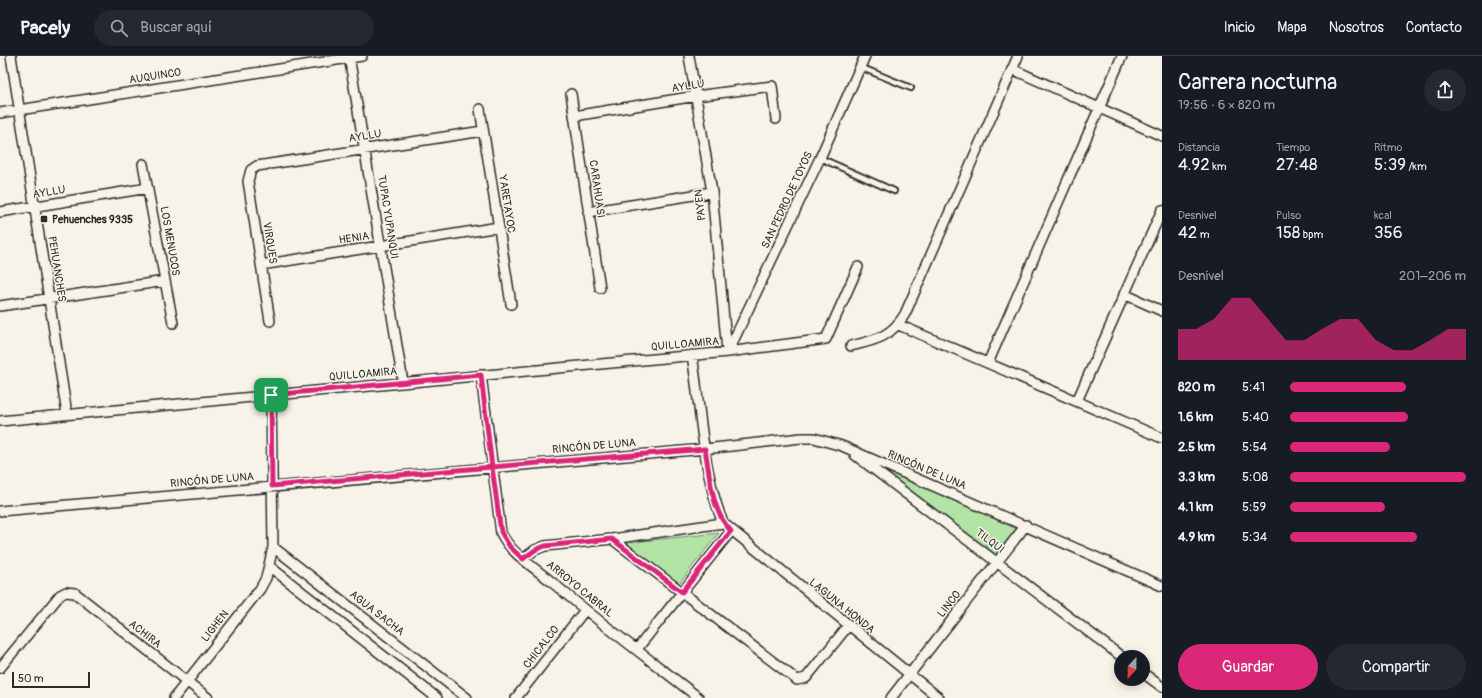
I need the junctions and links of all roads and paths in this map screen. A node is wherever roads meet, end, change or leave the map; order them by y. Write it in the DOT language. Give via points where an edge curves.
graph roads {
  1 [pos="11,56"];
  2 [pos="362,56"];
  3 [pos="689,56"];
  4 [pos="865,56"];
  5 [pos="1018,56"];
  6 [pos="1122,56"];
  7 [pos="350,57"];
  8 [pos="860,67"];
  9 [pos="1012,69"];
  10 [pos="911,88"];
  11 [pos="571,94"];
  12 [pos="696,96"];
  13 [pos="480,108"];
  14 [pos="1099,108"];
  15 [pos="20,110"];
  16 [pos="0,113"];
  17 [pos="574,116"];
  18 [pos="776,119"];
  19 [pos="483,131"];
  20 [pos="1162,136"];
  21 [pos="365,148"];
  22 [pos="820,158"];
  23 [pos="143,164"];
  24 [pos="251,170"];
  25 [pos="148,188"];
  26 [pos="894,191"];
  27 [pos="712,192"];
  28 [pos="35,206"];
  29 [pos="1162,210"];
  30 [pos="0,212"];
  31 [pos="588,212"];
  32 [pos="499,227"];
  33 [pos="381,246"];
  34 [pos="261,265"];
  35 [pos="858,267"];
  36 [pos="165,281"];
  37 [pos="600,288"];
  38 [pos="1124,294"];
  39 [pos="49,300"];
  40 [pos="511,304"];
  41 [pos="0,306"];
  42 [pos="1162,311"];
  43 [pos="270,321"];
  44 [pos="173,323"];
  45 [pos="899,325"];
  46 [pos="851,346"];
  47 [pos="728,352"];
  48 [pos="692,355"];
  49 [pos="988,363"];
  50 [pos="481,375"];
  51 [pos="403,382"];
  52 [pos="271,395"];
  53 [pos="1077,401"];
  54 [pos="67,414"];
  55 [pos="0,421"];
  56 [pos="1162,438"];
  57 [pos="842,446"];
  58 [pos="705,449"];
  59 [pos="492,467"];
  60 [pos="272,486"];
  61 [pos="0,511"];
  62 [pos="723,523"];
  63 [pos="1026,525"];
  64 [pos="731,531"];
  65 [pos="612,539"];
  66 [pos="273,547"];
  67 [pos="523,559"];
  68 [pos="997,562"];
  69 [pos="269,566"];
  70 [pos="1162,586"];
  71 [pos="682,592"];
  72 [pos="585,610"];
  73 [pos="848,626"];
  74 [pos="637,649"];
  75 [pos="1114,651"];
  76 [pos="0,668"];
  77 [pos="909,674"];
  78 [pos="1150,679"];
  79 [pos="187,682"];
  80 [pos="1162,688"];
  81 [pos="174,698"];
  82 [pos="208,698"];
  83 [pos="437,698"];
  84 [pos="467,698"];
  85 [pos="516,698"];
  86 [pos="699,698"];
  87 [pos="891,698"];
  88 [pos="939,698"];
  1 -- 15 [label="street, PEHUANCHES"];
  2 -- 7 [label="street, AUQUINCO"];
  3 -- 12 [label="street, PAYEN"];
  4 -- 8 [label="street, SAN PEDRO DE TOYOS"];
  5 -- 9 [label="street"];
  6 -- 14 [label="street"];
  7 -- 15 [label="street, AUQUINCO"];
  7 -- 21 [label="street, TUPAC YUPANQUI"];
  8 -- 10 [label="lane"];
  8 -- 22 [label="street, SAN PEDRO DE TOYOS"];
  9 -- 14 [label="street"];
  9 -- 45 [label="street"];
  11 -- 17 [label="street, CARAHUASI"];
  12 -- 17 [label="street, AYLLU"];
  12 -- 18 [label="street, AYLLU" via="772,86"];
  12 -- 27 [label="street, PAYEN"];
  13 -- 19 [label="street, YARETAYOC"];
  14 -- 20 [label="street"];
  14 -- 49 [label="street"];
  15 -- 16 [label="street, AUQUINCO"];
  15 -- 28 [label="street, PEHUANCHES"];
  17 -- 31 [label="street, CARAHUASI"];
  19 -- 21 [label="street, AYLLU"];
  19 -- 32 [label="street, YARETAYOC"];
  21 -- 24 [label="street, AYLLU" via="257,166"];
  21 -- 33 [label="street, TUPAC YUPANQUI"];
  22 -- 26 [label="lane"];
  22 -- 47 [label="street, SAN PEDRO DE TOYOS"];
  23 -- 25 [label="street, LOS MENUCOS"];
  24 -- 34 [label="street, VIRQUES" via="248,181"];
  25 -- 28 [label="street, AYLLU"];
  25 -- 36 [label="street, LOS MENUCOS"];
  27 -- 31 [label="street"];
  27 -- 47 [label="street, PAYEN"];
  28 -- 30 [label="street, AYLLU"];
  28 -- 39 [label="street, PEHUANCHES"];
  29 -- 38 [label="street"];
  31 -- 37 [label="street, CARAHUASI"];
  32 -- 33 [label="street, HENIA"];
  32 -- 40 [label="street, YARETAYOC"];
  33 -- 34 [label="street, HENIA"];
  33 -- 51 [label="street, TUPAC YUPANQUI"];
  34 -- 43 [label="street, VIRQUES"];
  35 -- 47 [label="street, QUILLOAMIRA" via="826,339"];
  36 -- 39 [label="street"];
  36 -- 44 [label="street, LOS MENUCOS"];
  38 -- 42 [label="street"];
  38 -- 53 [label="street"];
  39 -- 41 [label="street"];
  39 -- 54 [label="street, PEHUANCHES"];
  45 -- 46 [label="street" via="889,334"];
  45 -- 49 [label="street"];
  47 -- 48 [label="street, QUILLOAMIRA"];
  48 -- 50 [label="street, QUILLOAMIRA"];
  48 -- 58 [label="street"];
  49 -- 53 [label="street"];
  50 -- 51 [label="street, QUILLOAMIRA"];
  50 -- 59 [label="street, ARROYO CABRAL"];
  51 -- 52 [label="street, QUILLOAMIRA"];
  52 -- 54 [label="street, QUILLOAMIRA"];
  52 -- 60 [label="street"];
  53 -- 56 [label="street"];
  54 -- 55 [label="street, QUILLOAMIRA"];
  57 -- 58 [label="street, RINCÓN DE LUNA" via="814,438 801,438"];
  57 -- 63 [label="street, RINCÓN DE LUNA"];
  57 -- 68 [label="street, TILQUI"];
  58 -- 59 [label="street, RINCÓN DE LUNA"];
  58 -- 62 [label="street"];
  59 -- 60 [label="street, RINCÓN DE LUNA"];
  59 -- 67 [label="street, ARROYO CABRAL" via="501,532 510,547"];
  60 -- 61 [label="street, RINCÓN DE LUNA"];
  60 -- 66 [label="street"];
  62 -- 64 [label="street, LAGUNA HONDA"];
  62 -- 65 [label="street"];
  63 -- 68 [label="street, LINCO"];
  63 -- 70 [label="street, RINCÓN DE LUNA"];
  64 -- 71 [label="street"];
  64 -- 73 [label="street, LAGUNA HONDA"];
  65 -- 67 [label="street" via="545,546"];
  65 -- 71 [label="street"];
  66 -- 69 [label="street"];
  66 -- 84 [label="street, AGUA SACHA"];
  67 -- 72 [label="street, ARROYO CABRAL"];
  68 -- 75 [label="street, TILQUI"];
  68 -- 77 [label="street, LINCO"];
  69 -- 79 [label="street, LIGHEN" via="260,589"];
  69 -- 83 [label="street"];
  71 -- 73 [label="street" via="797,680 806,678"];
  71 -- 74 [label="street"];
  72 -- 74 [label="street, ARROYO CABRAL"];
  72 -- 85 [label="street, CHICALCO"];
  73 -- 77 [label="street, LAGUNA HONDA"];
  74 -- 86 [label="street, ARROYO CABRAL"];
  76 -- 79 [label="street, ACHIRA" via="60,595 66,592 75,593"];
  77 -- 87 [label="street, LINCO"];
  77 -- 88 [label="street, LAGUNA HONDA"];
  78 -- 80 [label="street"];
  79 -- 81 [label="street, LIGHEN"];
  79 -- 82 [label="street, ACHIRA"];
}
